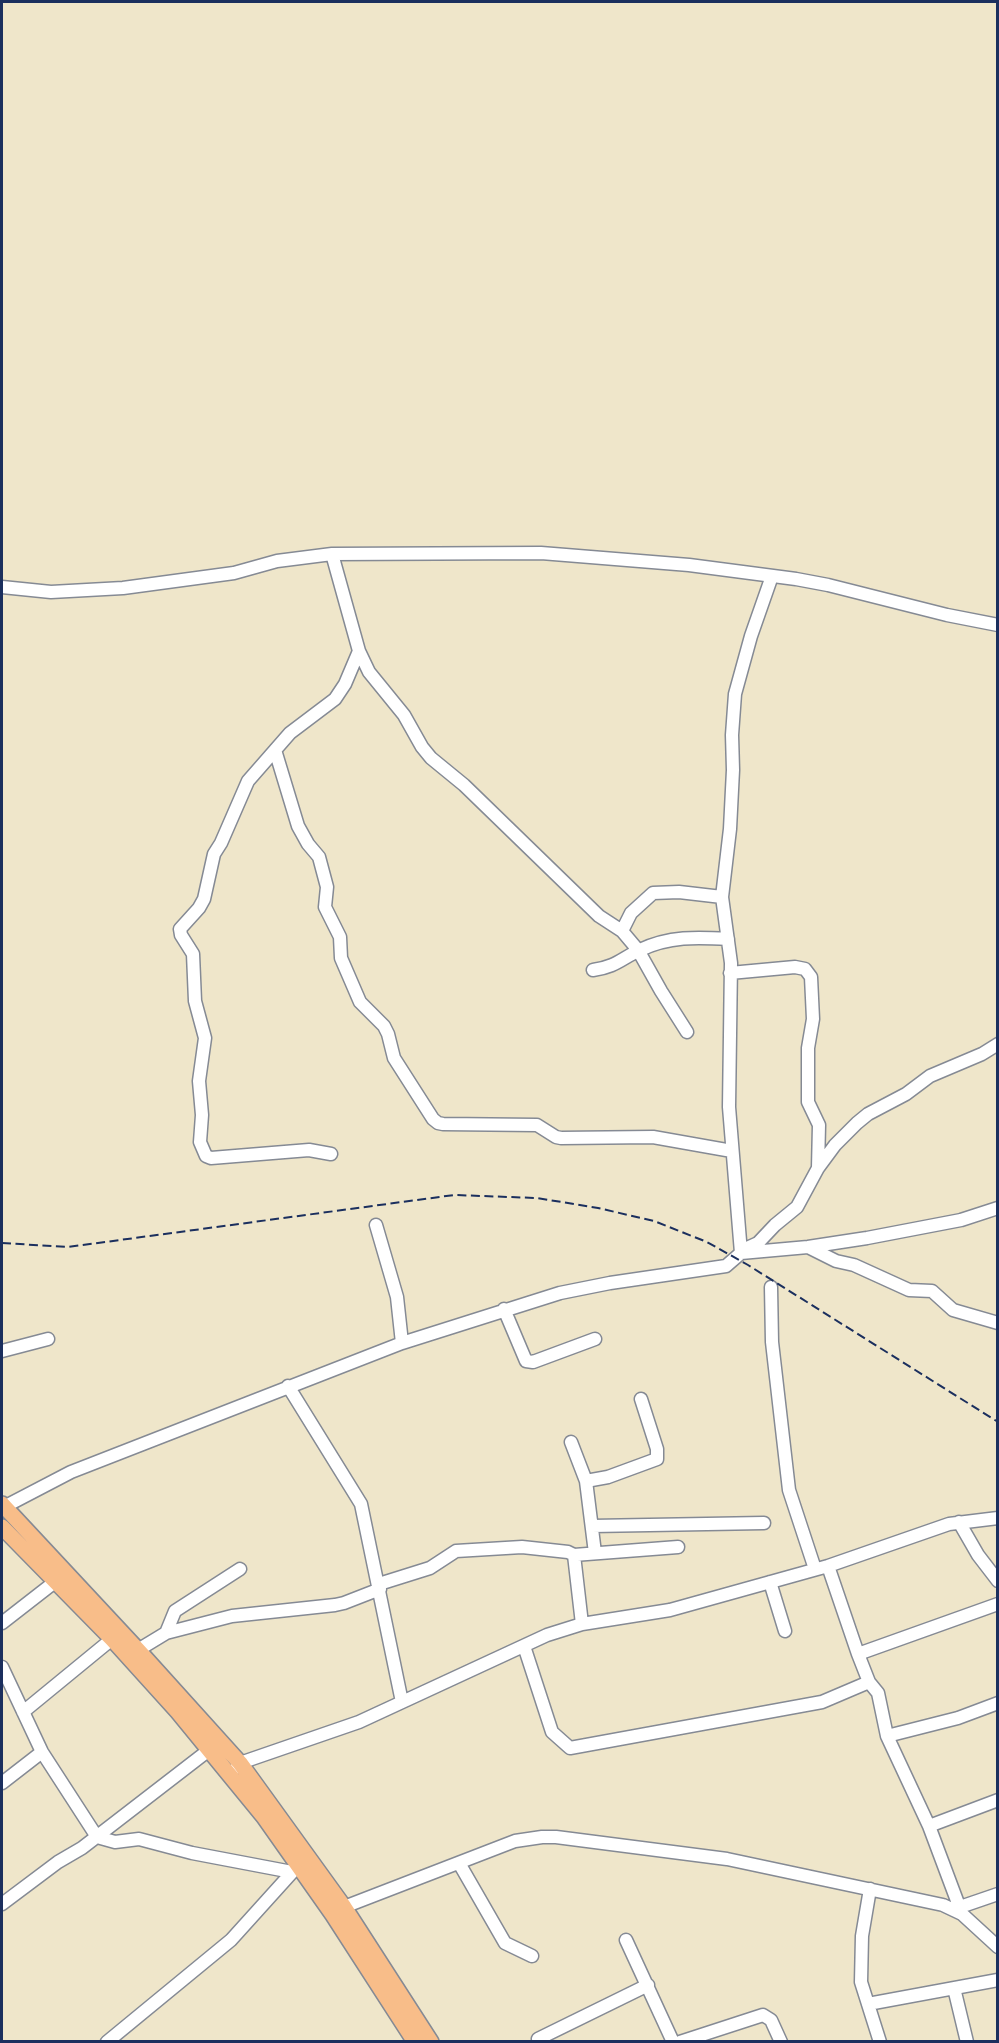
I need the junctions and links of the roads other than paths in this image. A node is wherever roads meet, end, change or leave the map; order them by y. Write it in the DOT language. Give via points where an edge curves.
graph roads {
  1 [pos="332,554"];
  2 [pos="772,576"];
  3 [pos="2,587"];
  4 [pos="998,625"];
  5 [pos="359,651"];
  6 [pos="275,750"];
  7 [pos="722,897"];
  8 [pos="622,932"];
  9 [pos="728,939"];
  10 [pos="638,950"];
  11 [pos="593,970"];
  12 [pos="730,974"];
  13 [pos="687,1032"];
  14 [pos="998,1044"];
  15 [pos="732,1151"];
  16 [pos="331,1154"];
  17 [pos="818,1168"];
  18 [pos="998,1208"];
  19 [pos="376,1225"];
  20 [pos="808,1247"];
  21 [pos="741,1251"];
  22 [pos="771,1287"];
  23 [pos="504,1309"];
  24 [pos="998,1323"];
  25 [pos="48,1339"];
  26 [pos="595,1339"];
  27 [pos="402,1343"];
  28 [pos="2,1351"];
  29 [pos="288,1386"];
  30 [pos="640,1399"];
  31 [pos="571,1442"];
  32 [pos="586,1481"];
  33 [pos="2,1506"];
  34 [pos="998,1518"];
  35 [pos="959,1522"];
  36 [pos="764,1523"];
  37 [pos="592,1526"];
  38 [pos="2,1527"];
  39 [pos="678,1547"];
  40 [pos="595,1553"];
  41 [pos="574,1555"];
  42 [pos="828,1566"];
  43 [pos="240,1569"];
  44 [pos="815,1569"];
  45 [pos="56,1581"];
  46 [pos="998,1581"];
  47 [pos="770,1582"];
  48 [pos="379,1586"];
  49 [pos="998,1604"];
  50 [pos="2,1623"];
  51 [pos="582,1624"];
  52 [pos="785,1631"];
  53 [pos="166,1633"];
  54 [pos="111,1639"];
  55 [pos="524,1646"];
  56 [pos="138,1650"];
  57 [pos="858,1654"];
  58 [pos="2,1667"];
  59 [pos="869,1682"];
  60 [pos="402,1702"];
  61 [pos="998,1703"];
  62 [pos="23,1712"];
  63 [pos="887,1736"];
  64 [pos="209,1750"];
  65 [pos="42,1752"];
  66 [pos="240,1763"];
  67 [pos="230,1776"];
  68 [pos="2,1783"];
  69 [pos="998,1800"];
  70 [pos="930,1826"];
  71 [pos="96,1837"];
  72 [pos="459,1863"];
  73 [pos="295,1868"];
  74 [pos="870,1889"];
  75 [pos="998,1894"];
  76 [pos="2,1904"];
  77 [pos="344,1907"];
  78 [pos="961,1910"];
  79 [pos="626,1940"];
  80 [pos="998,1947"];
  81 [pos="532,1956"];
  82 [pos="998,1980"];
  83 [pos="648,1985"];
  84 [pos="954,1988"];
  85 [pos="868,2004"];
  86 [pos="538,2039"];
  87 [pos="681,2041"];
  88 [pos="107,2042"];
  89 [pos="415,2042"];
  90 [pos="431,2042"];
  91 [pos="781,2042"];
  92 [pos="880,2042"];
  93 [pos="967,2042"];
  1 -- 2 [label="street" via="541,553"];
  1 -- 3 [label="street" via="277,561 234,573 123,588 51,592"];
  1 -- 5 [label="street"];
  2 -- 4 [label="street" via="828,585"];
  2 -- 7 [label="street" via="735,694 730,829"];
  5 -- 6 [label="street" via="335,699 290,733"];
  5 -- 8 [label="street" via="369,672 404,715 431,758 599,916"];
  6 -- 15 [label="street" via="298,826 319,856 327,888 324,902 340,937 341,958 360,1002 384,1026 394,1058 433,1119 443,1124 537,1125 561,1138 653,1137"];
  6 -- 16 [label="street" via="248,781 214,854 204,899 180,929 193,954 195,1001 205,1038 199,1081 201,1142 206,1156 211,1158 309,1150"];
  7 -- 8 [label="street" via="653,893 631,912"];
  7 -- 9 [label="street"];
  8 -- 10 [label="street"];
  9 -- 10 [label="street" via="682,937"];
  9 -- 12 [label="street"];
  10 -- 11 [label="street" via="616,964"];
  10 -- 13 [label="street"];
  12 -- 15 [label="street"];
  12 -- 17 [label="street" via="795,967 805,969 812,977 808,1102 819,1125"];
  14 -- 17 [label="street" via="930,1076 868,1114 835,1145"];
  15 -- 21 [label="street"];
  17 -- 21 [label="street" via="797,1207 758,1243"];
  18 -- 20 [label="street" via="961,1220"];
  19 -- 27 [label="street" via="397,1297"];
  20 -- 21 [label="street"];
  20 -- 24 [label="street" via="909,1290 932,1291 953,1310"];
  21 -- 23 [label="street" via="726,1266 610,1282"];
  22 -- 44 [label="street" via="772,1342 789,1490"];
  23 -- 26 [label="street" via="526,1361 533,1362"];
  23 -- 27 [label="street"];
  25 -- 28 [label="street"];
  27 -- 29 [label="street"];
  29 -- 33 [label="street" via="71,1472"];
  29 -- 48 [label="street" via="361,1504"];
  30 -- 32 [label="street" via="657,1459"];
  31 -- 32 [label="street"];
  32 -- 37 [label="street"];
  33 -- 56 [label="main road"];
  34 -- 35 [label="street"];
  35 -- 42 [label="street"];
  35 -- 46 [label="street"];
  36 -- 37 [label="street"];
  37 -- 40 [label="street"];
  38 -- 45 [label="main road"];
  39 -- 40 [label="street"];
  40 -- 41 [label="street"];
  41 -- 48 [label="street" via="522,1547 456,1551 430,1568"];
  41 -- 51 [label="street"];
  42 -- 44 [label="street"];
  42 -- 57 [label="street"];
  43 -- 53 [label="street" via="175,1611"];
  44 -- 47 [label="street"];
  45 -- 50 [label="street"];
  45 -- 54 [label="main road"];
  47 -- 51 [label="street" via="670,1610"];
  47 -- 52 [label="street"];
  48 -- 53 [label="street" via="344,1603 244,1614"];
  48 -- 60 [label="street"];
  49 -- 57 [label="street"];
  51 -- 55 [label="street"];
  53 -- 56 [label="street"];
  54 -- 62 [label="street"];
  54 -- 64 [label="main road"];
  55 -- 59 [label="street" via="552,1732 570,1748 822,1702"];
  55 -- 60 [label="street"];
  56 -- 66 [label="main road"];
  57 -- 59 [label="street"];
  58 -- 62 [label="street"];
  59 -- 63 [label="street" via="878,1694"];
  60 -- 66 [label="street" via="359,1722"];
  61 -- 63 [label="street"];
  62 -- 65 [label="street"];
  63 -- 70 [label="street"];
  64 -- 67 [label="main road"];
  64 -- 71 [label="street"];
  65 -- 68 [label="street"];
  65 -- 71 [label="street"];
  66 -- 67 [label="street"];
  66 -- 77 [label="main road"];
  67 -- 73 [label="main road" via="264,1817"];
  69 -- 70 [label="street"];
  70 -- 78 [label="street"];
  71 -- 73 [label="street" via="115,1842 139,1839 192,1853"];
  71 -- 76 [label="street"];
  72 -- 74 [label="street" via="515,1841 556,1837 727,1858"];
  72 -- 77 [label="street"];
  72 -- 81 [label="street" via="505,1943"];
  73 -- 88 [label="street" via="231,1940"];
  73 -- 89 [label="main road" via="339,1924"];
  74 -- 78 [label="street"];
  74 -- 85 [label="street" via="862,1936 861,1982"];
  75 -- 78 [label="street"];
  77 -- 90 [label="main road"];
  78 -- 80 [label="street"];
  79 -- 83 [label="street"];
  82 -- 84 [label="street"];
  83 -- 86 [label="street"];
  83 -- 87 [label="street"];
  84 -- 85 [label="street"];
  84 -- 93 [label="street"];
  85 -- 92 [label="street"];
  87 -- 91 [label="street" via="763,2015 771,2020"];
}
